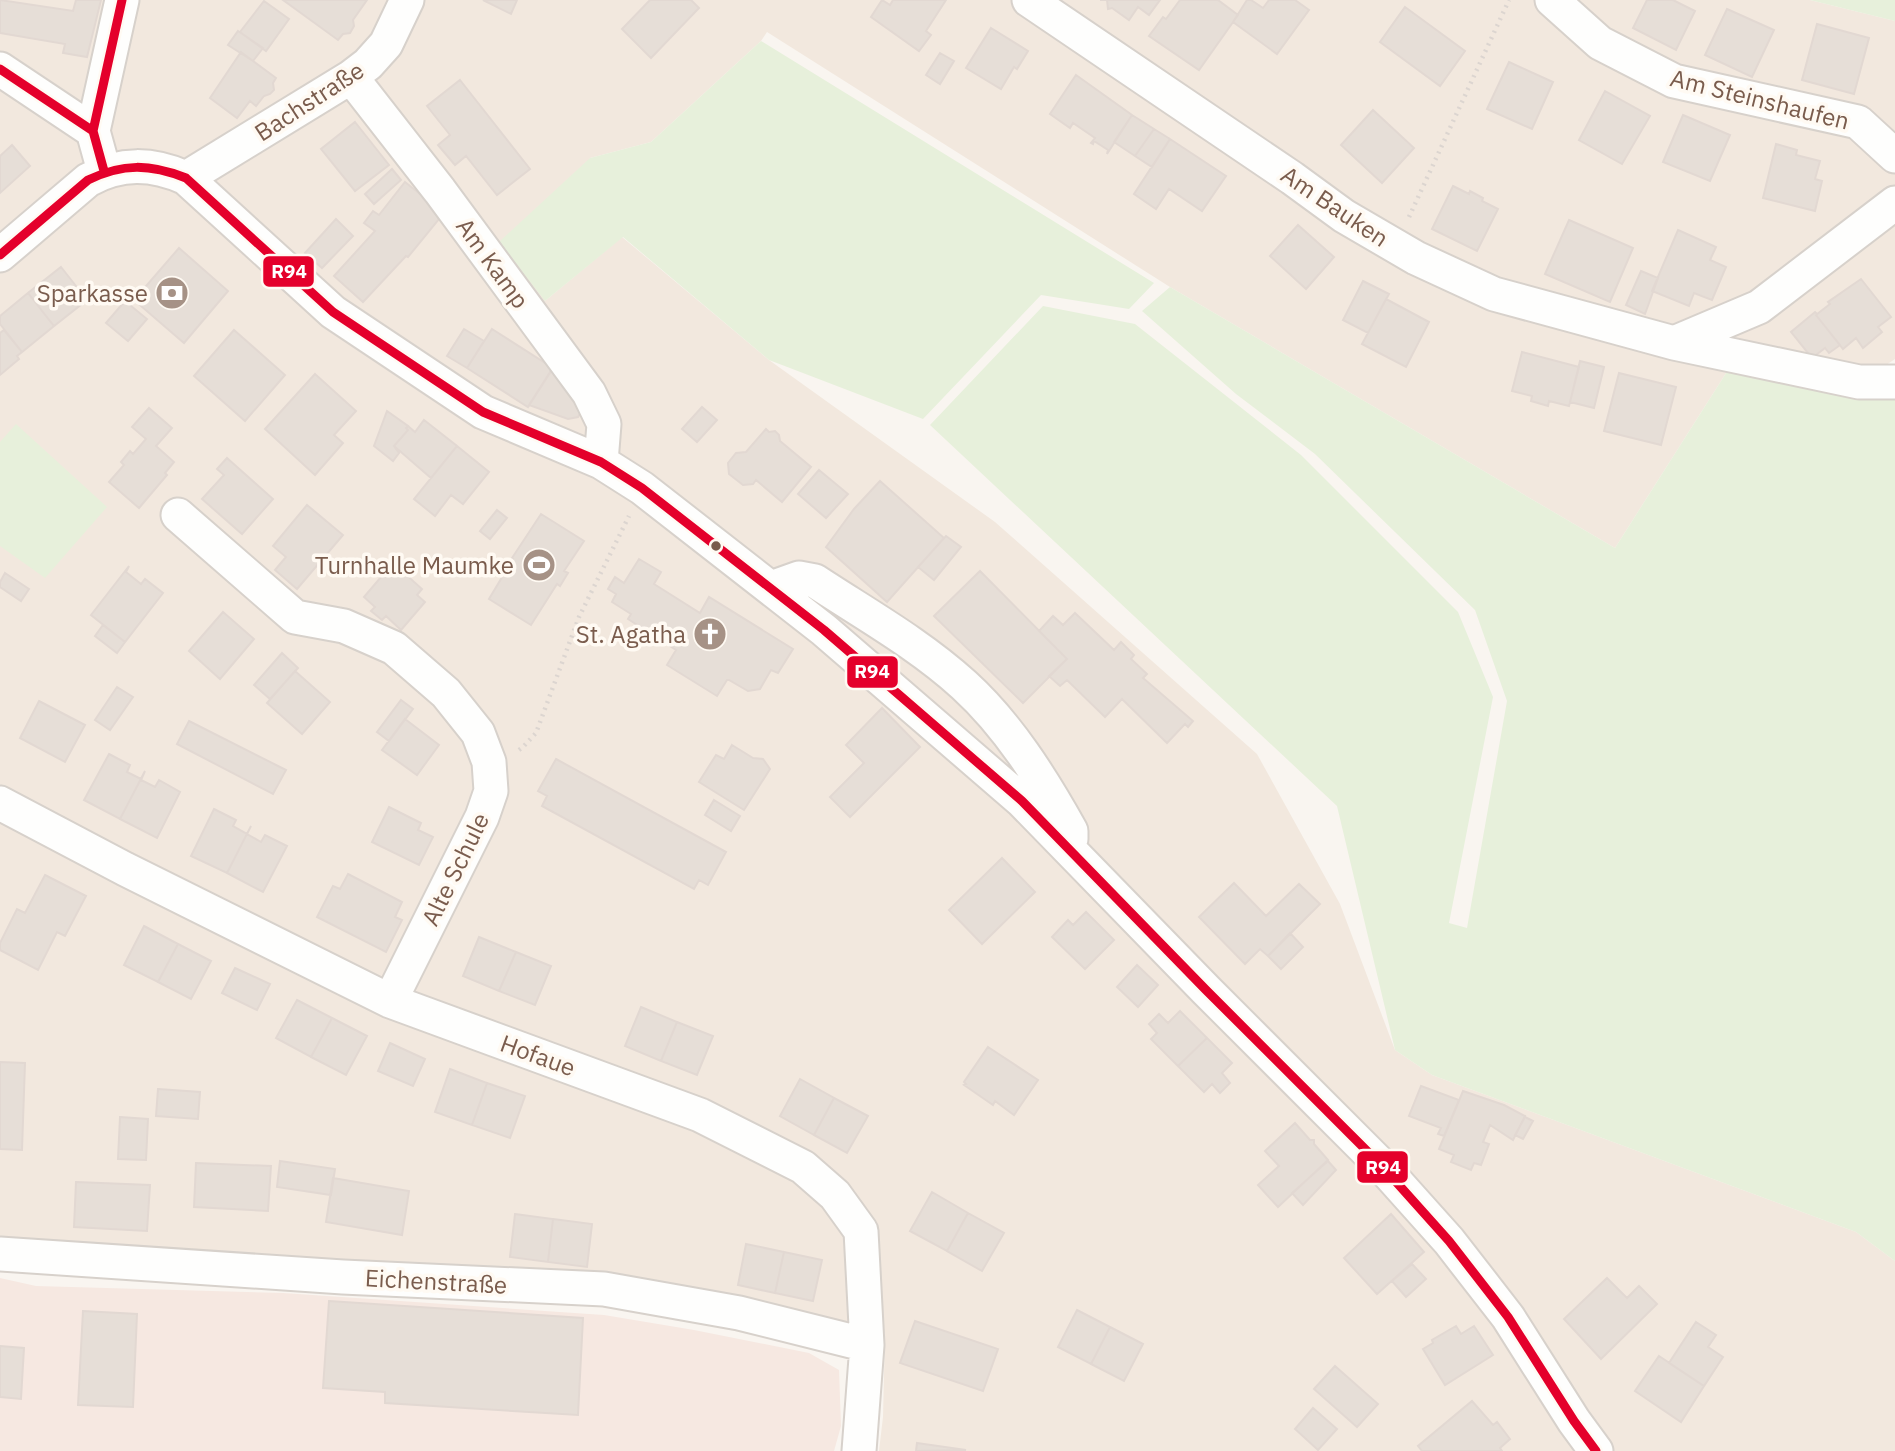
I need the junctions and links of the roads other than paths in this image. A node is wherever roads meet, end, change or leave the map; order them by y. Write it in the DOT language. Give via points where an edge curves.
graph roads {
  1 [pos="122,0"];
  2 [pos="407,0"];
  3 [pos="1029,0"];
  4 [pos="1552,0"];
  5 [pos="0,69"];
  6 [pos="351,77"];
  7 [pos="93,131"];
  8 [pos="1895,156"];
  9 [pos="104,172"];
  10 [pos="186,178"];
  11 [pos="1895,202"];
  12 [pos="0,255"];
  13 [pos="1674,343"];
  14 [pos="1895,382"];
  15 [pos="601,462"];
  16 [pos="178,515"];
  17 [pos="771,588"];
  18 [pos="0,803"];
  19 [pos="1072,852"];
  20 [pos="390,1001"];
  21 [pos="0,1254"];
  22 [pos="867,1345"];
  23 [pos="859,1451"];
  24 [pos="1596,1451"];
  1 -- 7 [label="street"];
  2 -- 6 [label="street, Bachstraße" via="386,44"];
  3 -- 13 [label="street, Am Bauken" via="1344,216 1416,258 1494,294"];
  4 -- 8 [label="street, Am Steinshaufen" via="1601,43 1674,81 1858,122"];
  5 -- 7 [label="street"];
  6 -- 10 [label="street, Bachstraße"];
  6 -- 15 [label="street, Am Kamp" via="589,393 604,424"];
  7 -- 9 [label="street"];
  9 -- 10 [label="street" via="150,167"];
  9 -- 12 [label="street" via="88,180"];
  10 -- 15 [label="street" via="333,312 483,412"];
  11 -- 13 [label="street" via="1759,307"];
  13 -- 14 [label="street, Am Bauken" via="1859,382"];
  15 -- 17 [label="street" via="642,488"];
  16 -- 20 [label="street, Alte Schule" via="295,617 344,626 394,648 446,692 478,733 489,762 491,790 482,817"];
  17 -- 19 [label="street" via="1022,801"];
  17 -- 19 [label="street" via="799,578 815,581 964,685 998,720 1058,807 1071,831"];
  18 -- 20 [label="street, Hofaue"];
  19 -- 24 [label="street" via="1415,1203 1508,1317"];
  20 -- 22 [label="street, Hofaue" via="700,1115 803,1167 835,1195 861,1231"];
  21 -- 22 [label="street, Eichenstraße" via="604,1289 739,1313"];
  22 -- 23 [label="street, Hofaue"];
}
